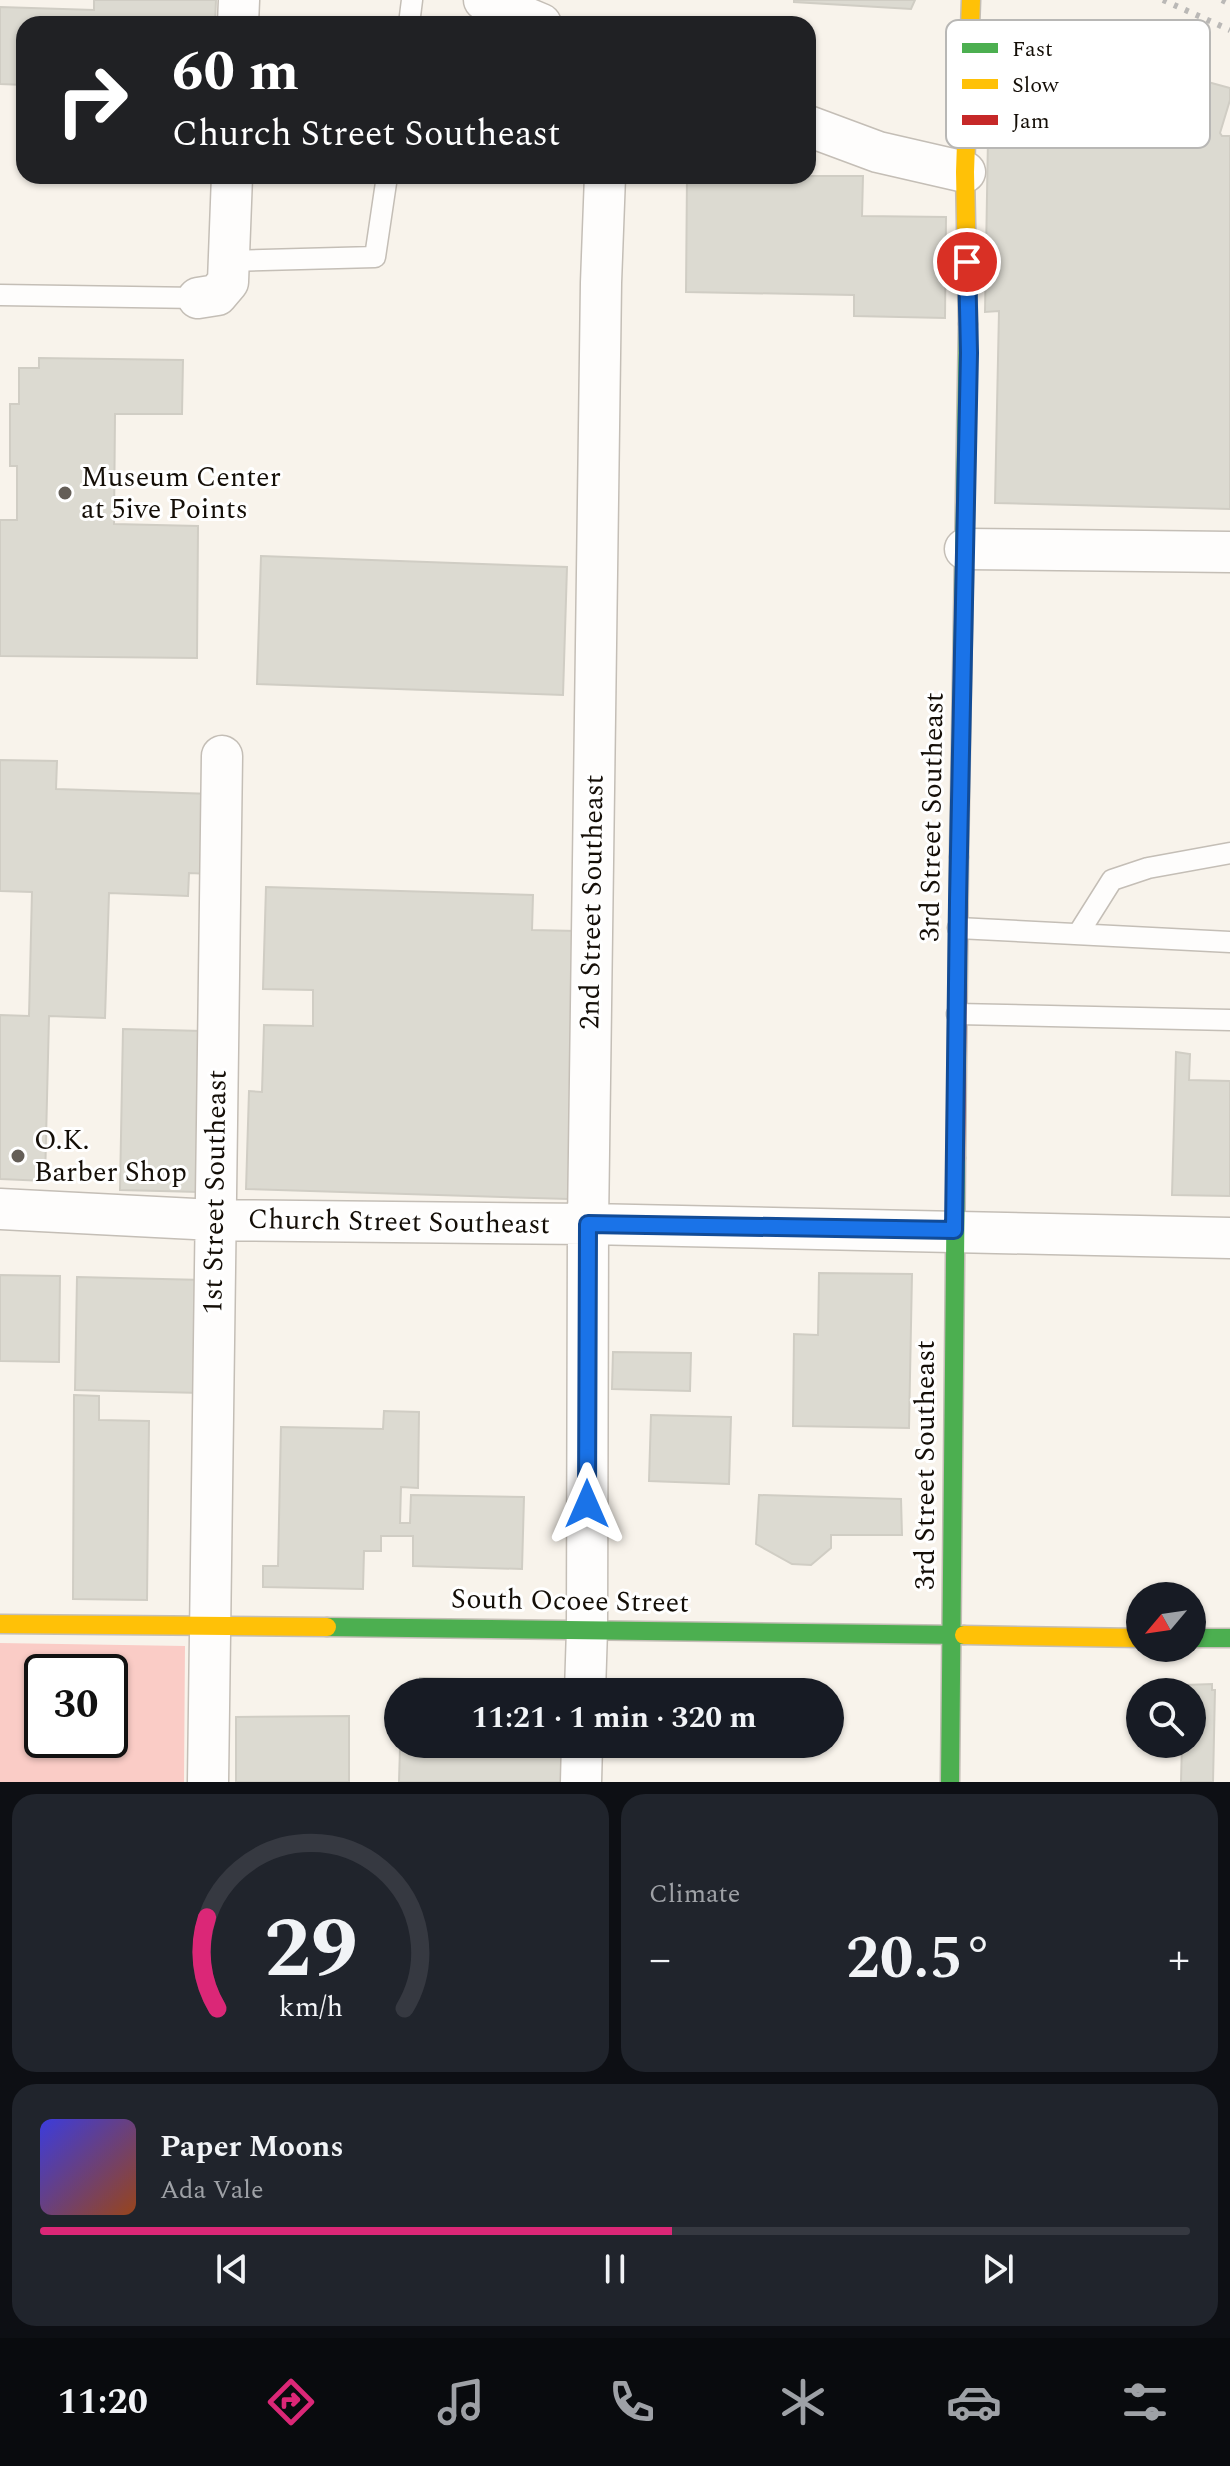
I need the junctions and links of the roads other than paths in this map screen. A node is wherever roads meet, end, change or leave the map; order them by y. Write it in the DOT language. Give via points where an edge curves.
graph roads {
  1 [pos="484,0"];
  2 [pos="971,0"];
  3 [pos="522,16"];
  4 [pos="970,20"];
  5 [pos="816,129"];
  6 [pos="966,148"];
  7 [pos="965,172"];
  8 [pos="232,184"];
  9 [pos="386,184"];
  10 [pos="605,184"];
  11 [pos="229,261"];
  12 [pos="0,295"];
  13 [pos="198,298"];
  14 [pos="965,549"];
  15 [pos="1230,552"];
  16 [pos="222,756"];
  17 [pos="1230,853"];
  18 [pos="958,928"];
  19 [pos="1078,934"];
  20 [pos="1230,942"];
  21 [pos="957,1014"];
  22 [pos="1230,1020"];
  23 [pos="0,1209"];
  24 [pos="214,1220"];
  25 [pos="588,1224"];
  26 [pos="954,1230"];
  27 [pos="1230,1238"];
  28 [pos="0,1624"];
  29 [pos="208,1627"];
  30 [pos="587,1629"];
  31 [pos="952,1636"];
  32 [pos="1126,1638"];
  33 [pos="1206,1638"];
  34 [pos="1230,1638"];
  35 [pos="585,1678"];
  36 [pos="582,1758"];
  37 [pos="208,1782"];
  38 [pos="581,1782"];
  39 [pos="950,1782"];
  1 -- 3 [label="street"];
  2 -- 4 [label="street, 3rd Street Southeast"];
  5 -- 7 [label="street" via="878,152"];
  6 -- 7 [label="street, 3rd Street Southeast"];
  7 -- 14 [label="street, 3rd Street Southeast"];
  8 -- 11 [label="street"];
  9 -- 11 [label="lane" via="375,257"];
  10 -- 25 [label="street, 2nd Street Southeast"];
  11 -- 13 [label="street" via="228,282 217,295"];
  12 -- 13 [label="lane"];
  14 -- 15 [label="street"];
  14 -- 18 [label="street, 3rd Street Southeast"];
  16 -- 24 [label="street, 1st Street Southeast"];
  17 -- 19 [label="lane" via="1112,880"];
  18 -- 19 [label="lane"];
  18 -- 21 [label="street, 3rd Street Southeast"];
  19 -- 20 [label="lane"];
  21 -- 22 [label="lane"];
  21 -- 26 [label="street, 3rd Street Southeast"];
  23 -- 24 [label="street, Church Street Southeast"];
  24 -- 25 [label="street, Church Street Southeast"];
  24 -- 29 [label="street, 1st Street Southeast"];
  25 -- 26 [label="street, Church Street Southeast"];
  25 -- 30 [label="street, 2nd Street Southeast"];
  26 -- 27 [label="street, Church Street Southeast"];
  26 -- 31 [label="street, 3rd Street Southeast"];
  28 -- 29 [label="street, South Ocoee Street"];
  29 -- 30 [label="street, South Ocoee Street"];
  29 -- 37 [label="street, 1st Street Southeast"];
  30 -- 31 [label="street, South Ocoee Street"];
  30 -- 35 [label="street, 2nd Street Southeast"];
  31 -- 32 [label="street, South Ocoee Street"];
  31 -- 39 [label="street, 3rd Street Southeast"];
  33 -- 34 [label="street"];
  36 -- 38 [label="street"];
}
